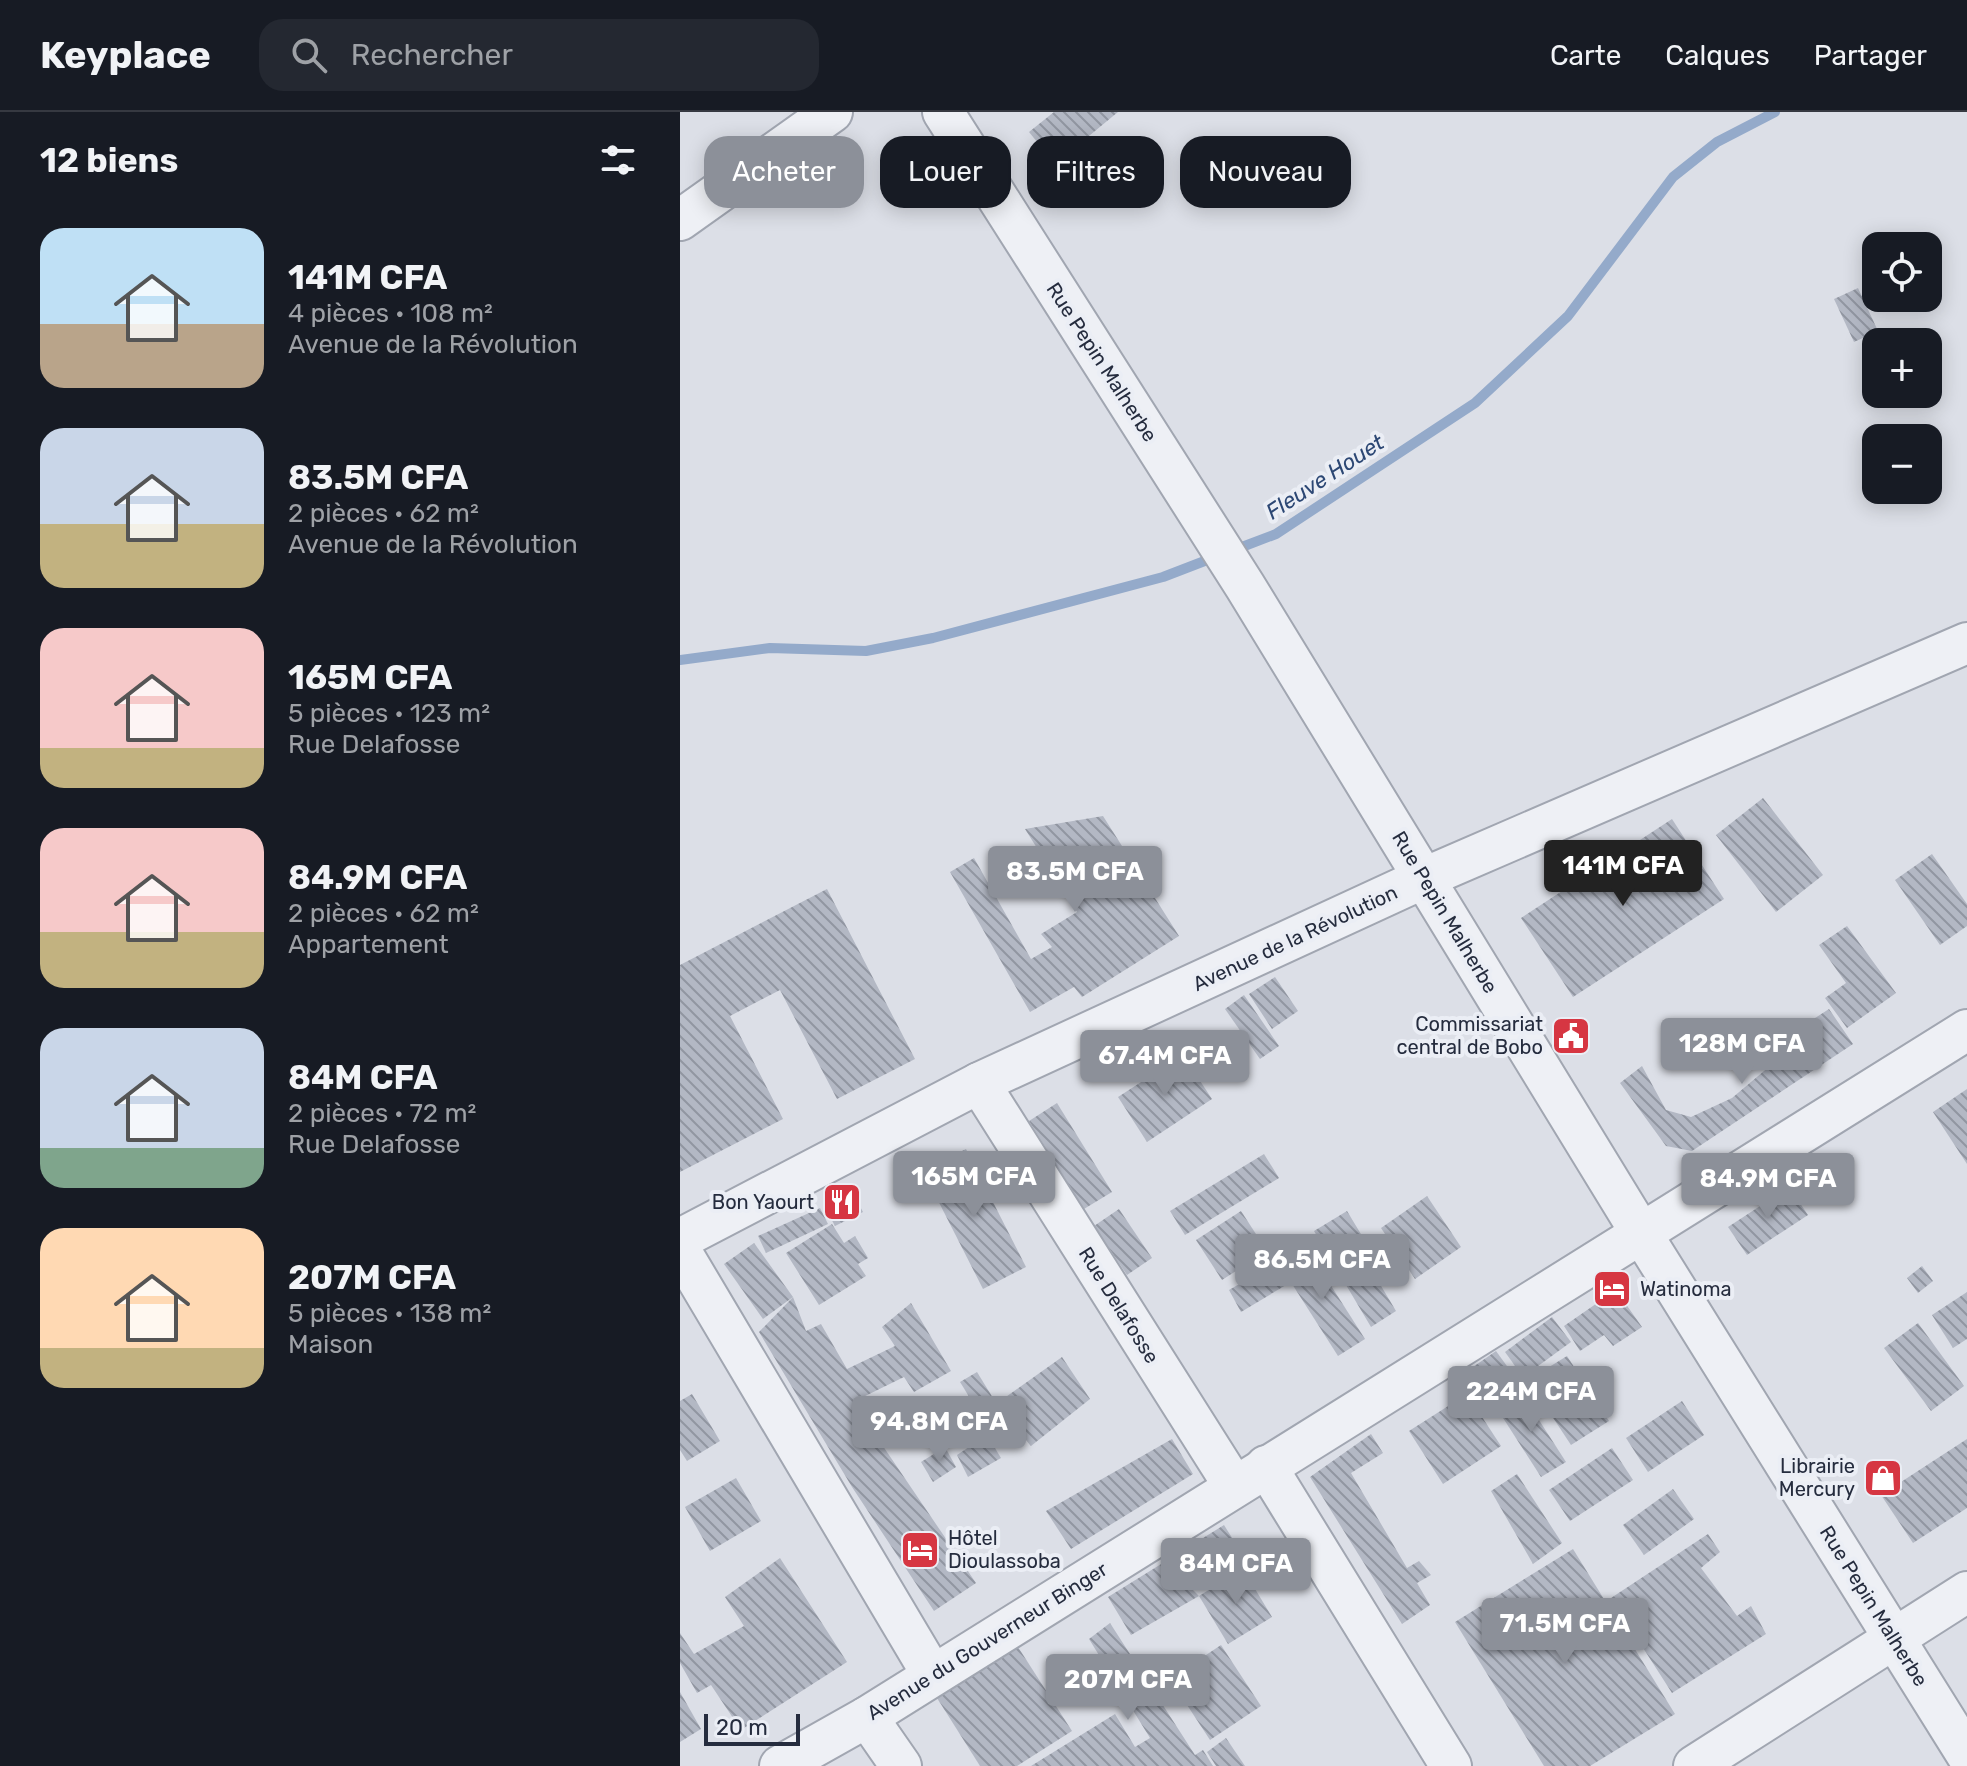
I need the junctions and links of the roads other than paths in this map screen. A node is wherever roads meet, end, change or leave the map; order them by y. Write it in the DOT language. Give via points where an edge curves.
graph roads {
  1 [pos="832,112"];
  2 [pos="943,112"];
  3 [pos="680,220"];
  4 [pos="1967,643"];
  5 [pos="1424,878"];
  6 [pos="1967,1030"];
  7 [pos="979,1083"];
  8 [pos="1641,1233"];
  9 [pos="680,1239"];
  10 [pos="680,1250"];
  11 [pos="1250,1476"];
  12 [pos="1967,1592"];
  13 [pos="1893,1637"];
  14 [pos="932,1674"];
  15 [pos="867,1717"];
  16 [pos="1967,1755"];
  17 [pos="780,1766"];
  18 [pos="901,1766"];
  19 [pos="1451,1766"];
  20 [pos="1694,1766"];
  1 -- 3 [label="street"];
  2 -- 5 [label="street, Rue Pepin Malherbe"];
  4 -- 5 [label="street, Avenue de la Révolution"];
  5 -- 7 [label="street, Avenue de la Révolution"];
  5 -- 8 [label="street, Rue Pepin Malherbe"];
  6 -- 8 [label="street, Avenue du Gouverneur Binger"];
  7 -- 9 [label="street, Avenue de la Révolution"];
  7 -- 11 [label="street, Rue Delafosse"];
  8 -- 11 [label="street, Avenue du Gouverneur Binger"];
  8 -- 13 [label="street, Rue Pepin Malherbe"];
  10 -- 14 [label="street"];
  11 -- 14 [label="street, Avenue du Gouverneur Binger"];
  11 -- 19 [label="street, Rue Delafosse"];
  12 -- 13 [label="street"];
  13 -- 16 [label="street, Rue Pepin Malherbe"];
  13 -- 20 [label="street"];
  14 -- 15 [label="street, Avenue du Gouverneur Binger"];
  15 -- 17 [label="street, Avenue du Gouverneur Binger"];
  15 -- 18 [label="street"];
}
